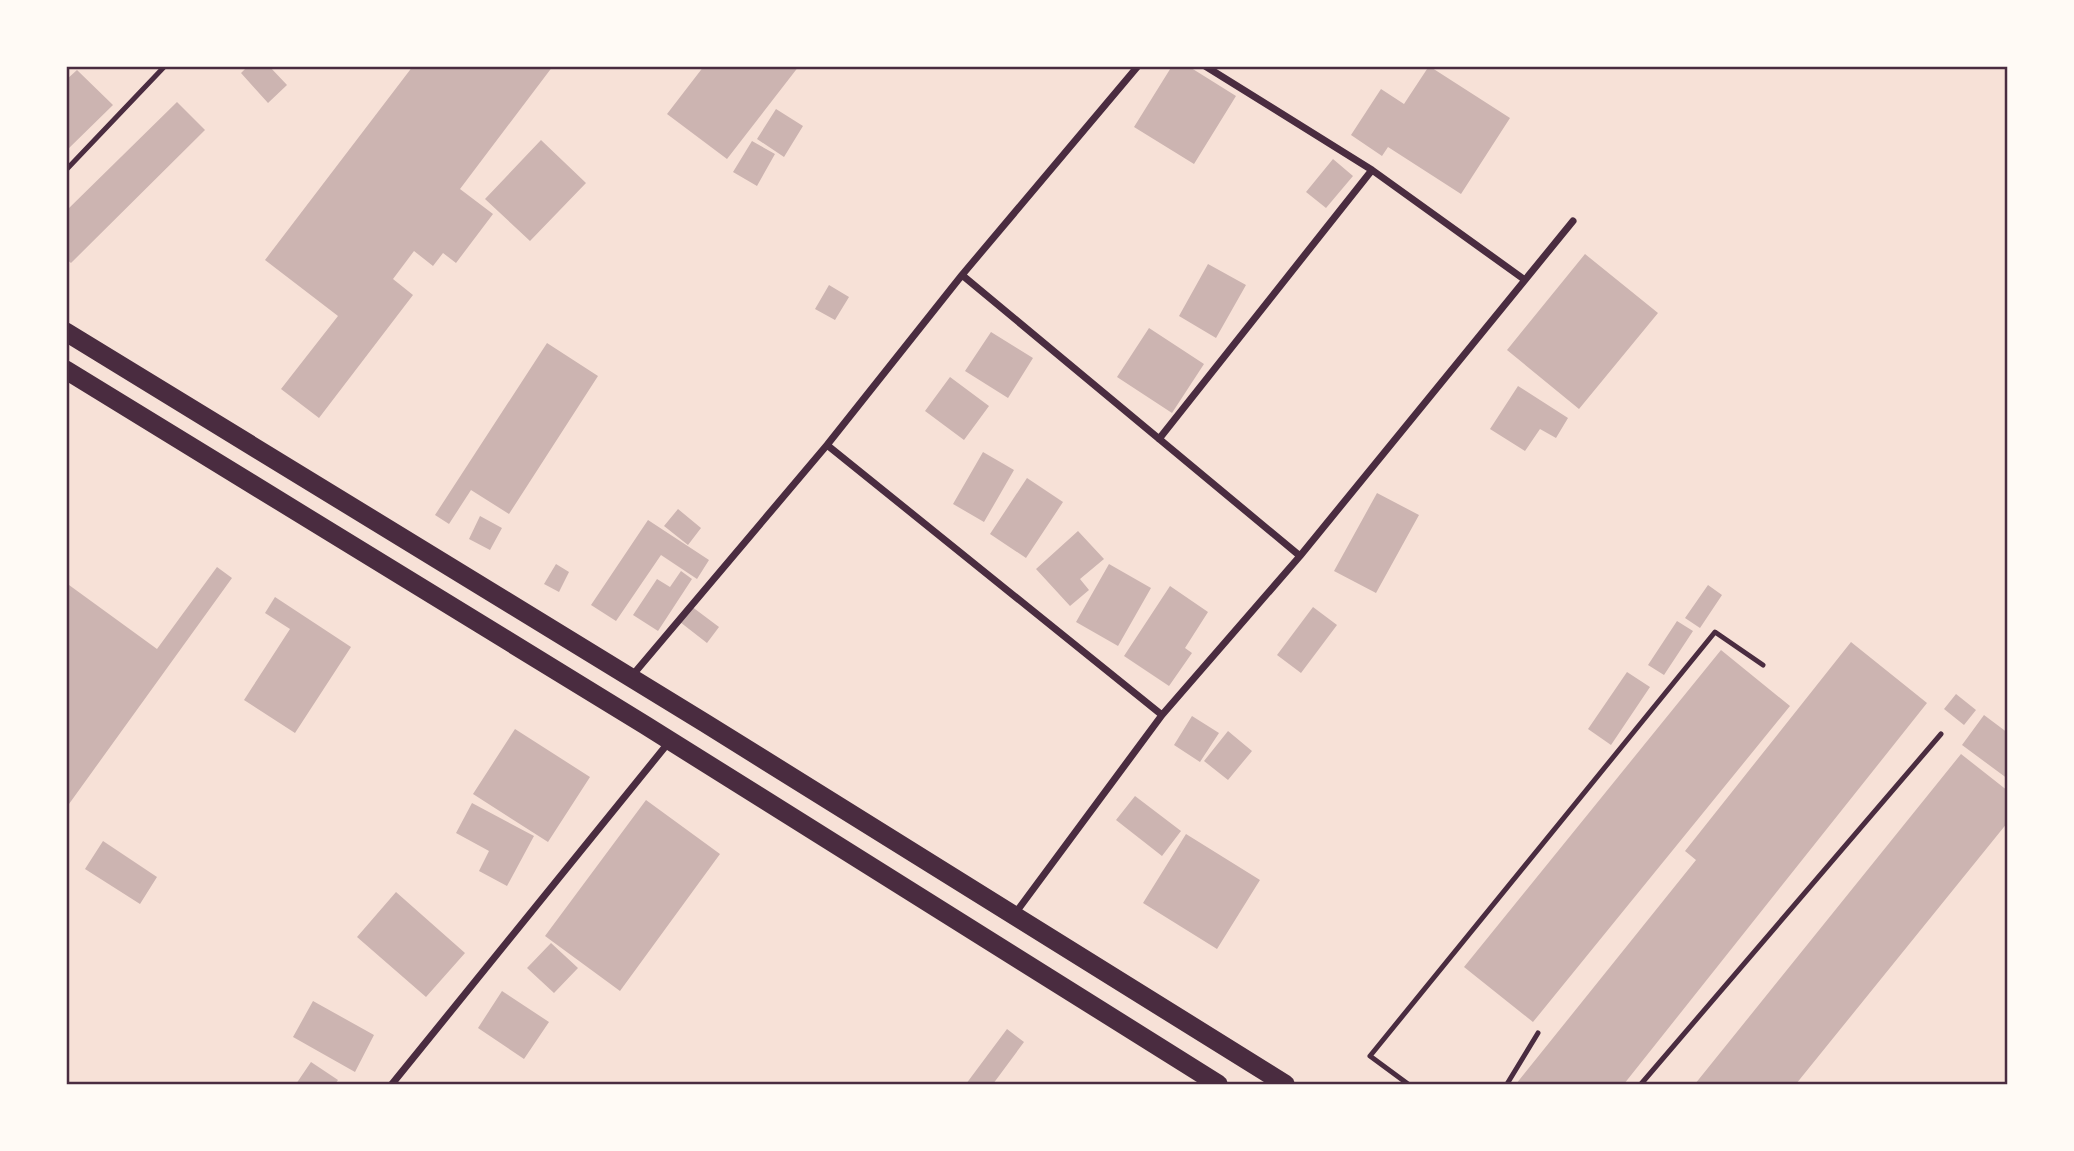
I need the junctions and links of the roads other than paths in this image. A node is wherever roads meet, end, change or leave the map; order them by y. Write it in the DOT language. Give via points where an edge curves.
graph roads {
  1 [pos="165,66"];
  2 [pos="1138,66"];
  3 [pos="1205,66"];
  4 [pos="66,170"];
  5 [pos="1372,170"];
  6 [pos="1573,221"];
  7 [pos="962,275"];
  8 [pos="1525,280"];
  9 [pos="66,332"];
  10 [pos="66,370"];
  11 [pos="1159,439"];
  12 [pos="827,445"];
  13 [pos="1300,556"];
  14 [pos="1763,665"];
  15 [pos="631,678"];
  16 [pos="1161,715"];
  17 [pos="1941,734"];
  18 [pos="670,740"];
  19 [pos="1013,915"];
  20 [pos="1538,1033"];
  21 [pos="393,1084"];
  22 [pos="1218,1084"];
  23 [pos="1285,1084"];
  24 [pos="1408,1084"];
  25 [pos="1507,1084"];
  26 [pos="1641,1084"];
  1 -- 4 [label="lane"];
  2 -- 7 [label="street"];
  3 -- 5 [label="street"];
  5 -- 8 [label="street"];
  5 -- 11 [label="street"];
  6 -- 8 [label="street"];
  7 -- 11 [label="street"];
  7 -- 12 [label="street"];
  8 -- 13 [label="street"];
  9 -- 15 [label="highway"];
  10 -- 18 [label="highway"];
  11 -- 13 [label="street"];
  12 -- 15 [label="street"];
  12 -- 16 [label="street"];
  13 -- 16 [label="street"];
  14 -- 24 [label="lane" via="1715,632 1370,1056"];
  15 -- 19 [label="highway"];
  16 -- 19 [label="street"];
  17 -- 26 [label="lane"];
  18 -- 21 [label="street"];
  18 -- 22 [label="highway"];
  19 -- 23 [label="highway"];
  20 -- 25 [label="lane"];
}
